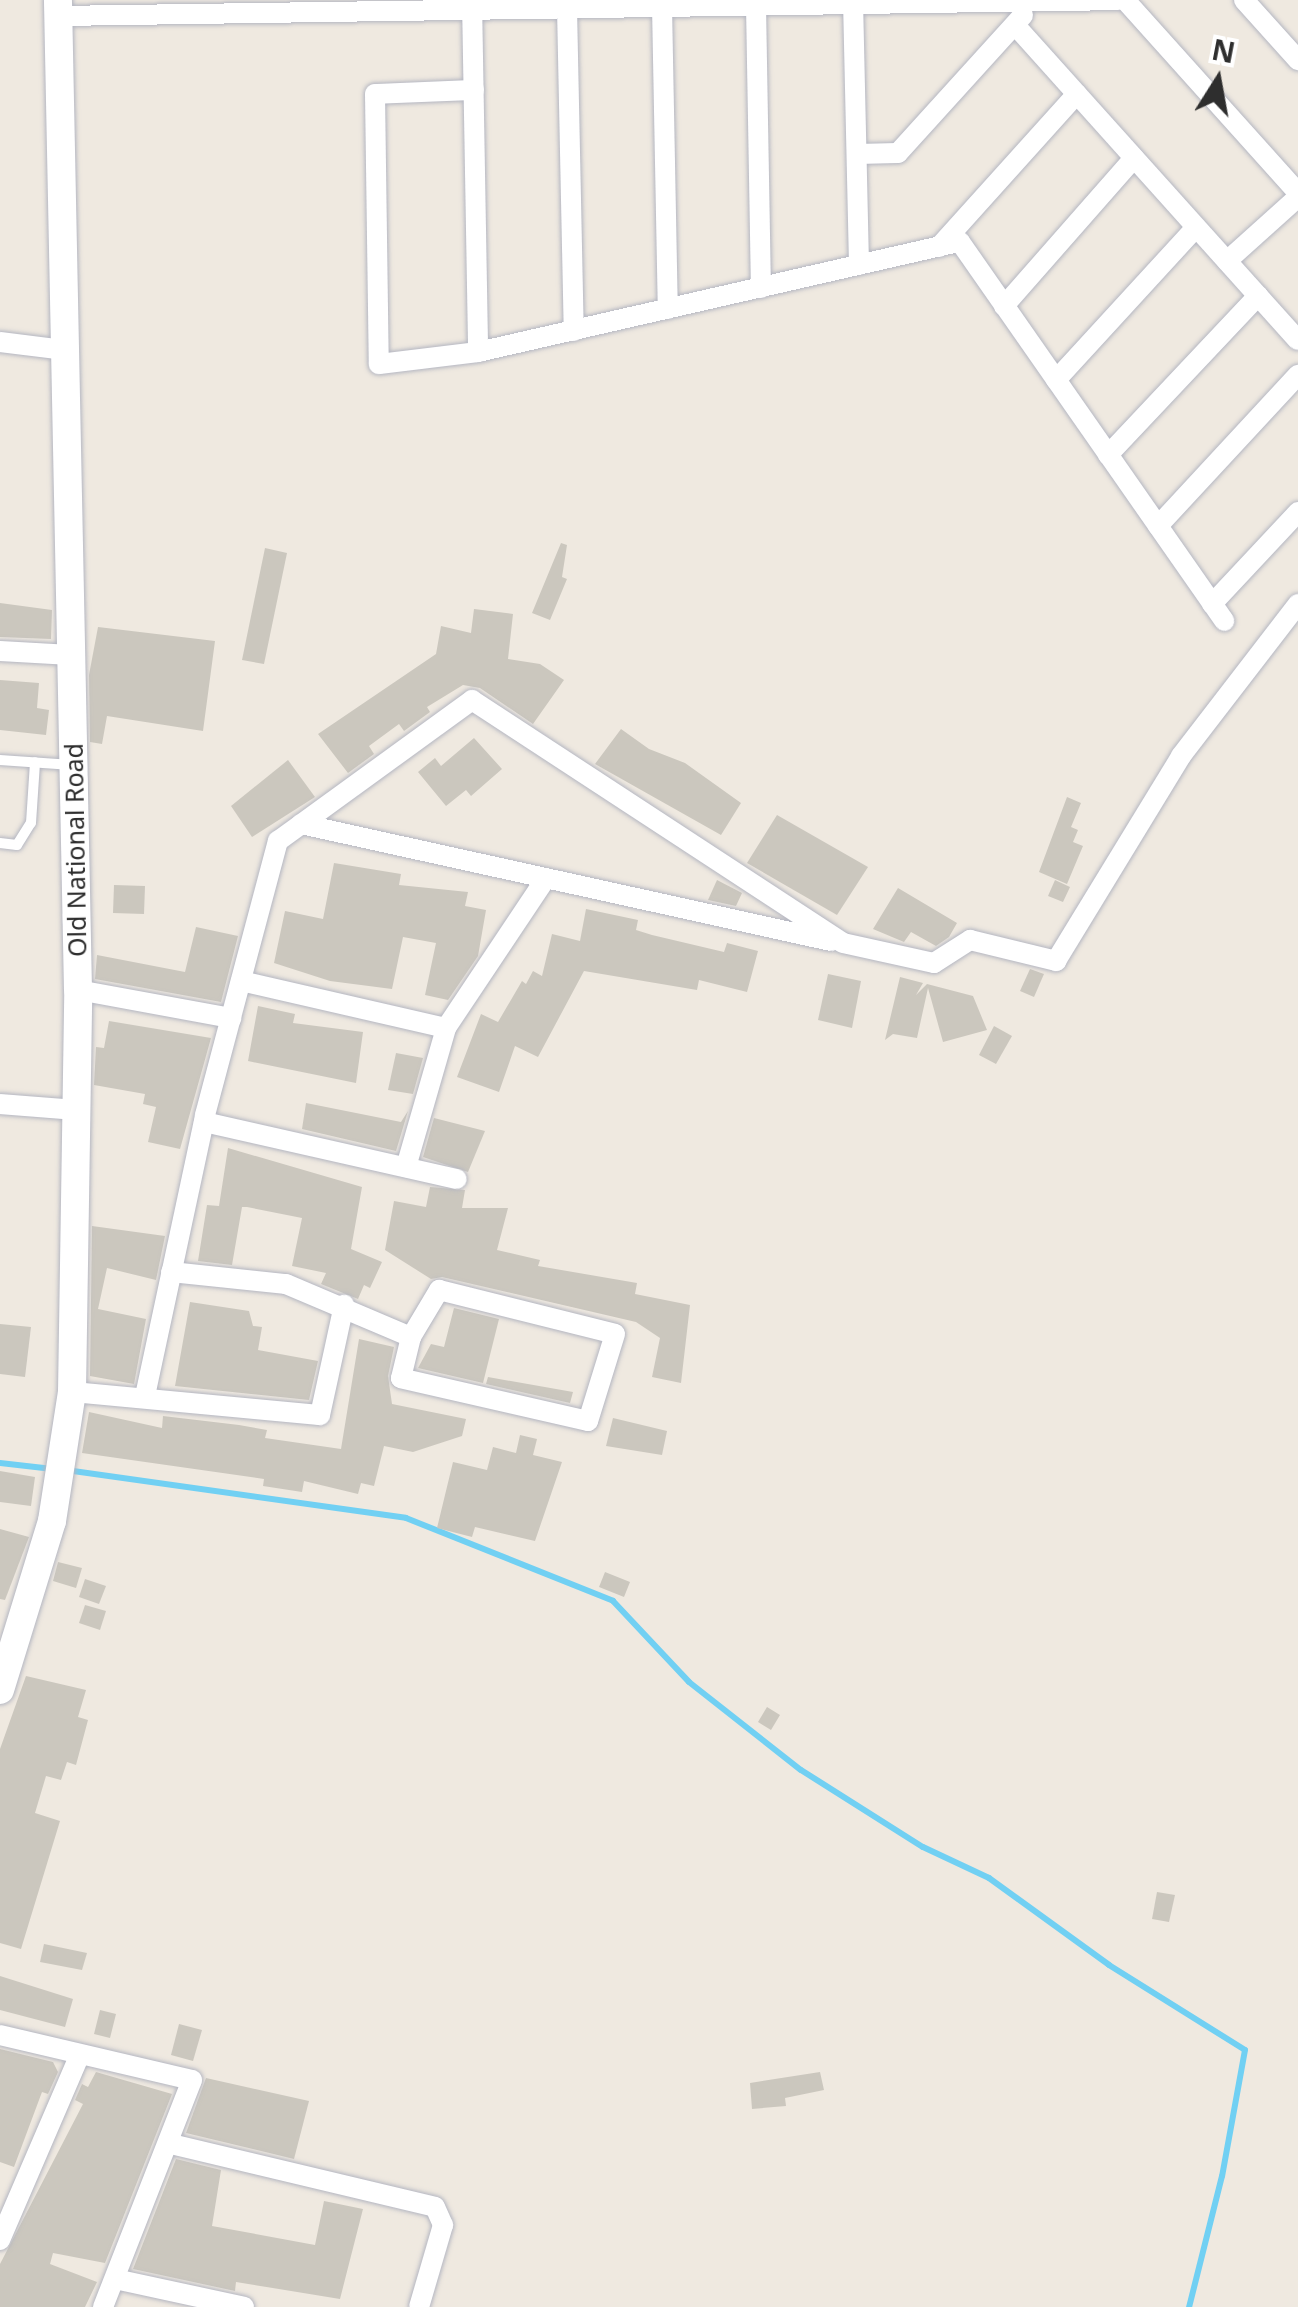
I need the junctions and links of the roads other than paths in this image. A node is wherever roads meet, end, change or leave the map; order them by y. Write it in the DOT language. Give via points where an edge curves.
graph roads {
  1 [pos="1041,0"];
  2 [pos="1121,0"];
  3 [pos="1244,0"];
  4 [pos="853,2"];
  5 [pos="472,5"];
  6 [pos="756,5"];
  7 [pos="662,6"];
  8 [pos="58,8"];
  9 [pos="568,8"];
  10 [pos="1014,25"];
  11 [pos="1298,60"];
  12 [pos="474,90"];
  13 [pos="1077,94"];
  14 [pos="857,154"];
  15 [pos="1134,158"];
  16 [pos="1298,194"];
  17 [pos="1196,227"];
  18 [pos="939,247"];
  19 [pos="1227,261"];
  20 [pos="859,266"];
  21 [pos="761,288"];
  22 [pos="1258,296"];
  23 [pos="1004,306"];
  24 [pos="668,309"];
  25 [pos="574,331"];
  26 [pos="1298,340"];
  27 [pos="0,342"];
  28 [pos="64,350"];
  29 [pos="478,352"];
  30 [pos="1298,374"];
  31 [pos="1056,380"];
  32 [pos="1108,454"];
  33 [pos="1298,512"];
  34 [pos="1158,526"];
  35 [pos="1298,604"];
  36 [pos="0,651"];
  37 [pos="70,656"];
  38 [pos="0,760"];
  39 [pos="35,762"];
  40 [pos="73,766"];
  41 [pos="302,824"];
  42 [pos="0,843"];
  43 [pos="546,878"];
  44 [pos="842,944"];
  45 [pos="241,981"];
  46 [pos="78,990"];
  47 [pos="231,1018"];
  48 [pos="446,1028"];
  49 [pos="0,1104"];
  50 [pos="76,1110"];
  51 [pos="204,1122"];
  52 [pos="406,1167"];
  53 [pos="458,1178"];
  54 [pos="171,1272"];
  55 [pos="344,1305"];
  56 [pos="411,1337"];
  57 [pos="72,1392"];
  58 [pos="144,1396"];
  59 [pos="7,1648"];
  60 [pos="0,1690"];
  61 [pos="0,2035"];
  62 [pos="79,2057"];
  63 [pos="171,2144"];
  64 [pos="0,2240"];
  65 [pos="115,2279"];
  66 [pos="103,2307"];
  67 [pos="244,2307"];
  68 [pos="419,2307"];
  1 -- 2 [label="street"];
  1 -- 4 [label="street"];
  1 -- 10 [label="street"];
  2 -- 16 [label="street"];
  3 -- 11 [label="street"];
  4 -- 6 [label="street"];
  4 -- 14 [label="street"];
  5 -- 8 [label="street"];
  5 -- 9 [label="street"];
  5 -- 12 [label="street"];
  6 -- 7 [label="street"];
  6 -- 21 [label="street"];
  7 -- 9 [label="street"];
  7 -- 24 [label="street"];
  8 -- 28 [label="main road, Old National Road"];
  9 -- 25 [label="street"];
  10 -- 13 [label="street"];
  10 -- 14 [label="street" via="898,153"];
  12 -- 29 [label="street"];
  12 -- 29 [label="street" via="375,94 374,119 379,364"];
  13 -- 15 [label="street"];
  13 -- 18 [label="street"];
  14 -- 20 [label="street"];
  15 -- 17 [label="street"];
  15 -- 23 [label="street"];
  16 -- 19 [label="street"];
  17 -- 19 [label="street"];
  17 -- 31 [label="street"];
  18 -- 20 [label="street"];
  18 -- 23 [label="street" via="960,242"];
  19 -- 22 [label="street"];
  20 -- 21 [label="street"];
  21 -- 24 [label="street"];
  22 -- 26 [label="street"];
  22 -- 32 [label="street"];
  23 -- 31 [label="street"];
  24 -- 25 [label="street"];
  25 -- 29 [label="street"];
  27 -- 28 [label="street"];
  28 -- 37 [label="main road, Old National Road"];
  30 -- 34 [label="street"];
  31 -- 32 [label="street"];
  32 -- 34 [label="street"];
  33 -- 34 [label="street" via="1218,612"];
  35 -- 44 [label="street" via="1181,756 1065,954 1045,961 970,940 934,964"];
  36 -- 37 [label="street"];
  37 -- 40 [label="main road, Old National Road"];
  38 -- 39 [label="lane"];
  39 -- 40 [label="lane"];
  39 -- 42 [label="lane" via="32,823 17,845"];
  40 -- 46 [label="main road, Old National Road"];
  41 -- 43 [label="street"];
  41 -- 44 [label="street" via="472,700"];
  41 -- 45 [label="street" via="278,842"];
  43 -- 44 [label="street"];
  43 -- 48 [label="street"];
  45 -- 47 [label="street"];
  45 -- 48 [label="street"];
  46 -- 47 [label="street"];
  46 -- 50 [label="main road, Old National Road"];
  47 -- 51 [label="street"];
  48 -- 52 [label="street"];
  49 -- 50 [label="street"];
  50 -- 57 [label="main road, Old National Road"];
  51 -- 52 [label="street"];
  51 -- 54 [label="street"];
  52 -- 53 [label="street"];
  54 -- 55 [label="street" via="286,1284"];
  54 -- 58 [label="street"];
  55 -- 56 [label="street"];
  55 -- 58 [label="street" via="320,1415"];
  56 -- 56 [label="street" via="439,1290 615,1334 588,1421 401,1378"];
  57 -- 58 [label="street"];
  57 -- 59 [label="main road, Old National Road" via="58,1482"];
  59 -- 60 [label="main road, Old National Road"];
  61 -- 62 [label="street"];
  62 -- 63 [label="street" via="192,2080"];
  62 -- 64 [label="street"];
  63 -- 65 [label="street"];
  63 -- 68 [label="street" via="435,2207 443,2226"];
  65 -- 66 [label="street"];
  65 -- 67 [label="street"];
}
